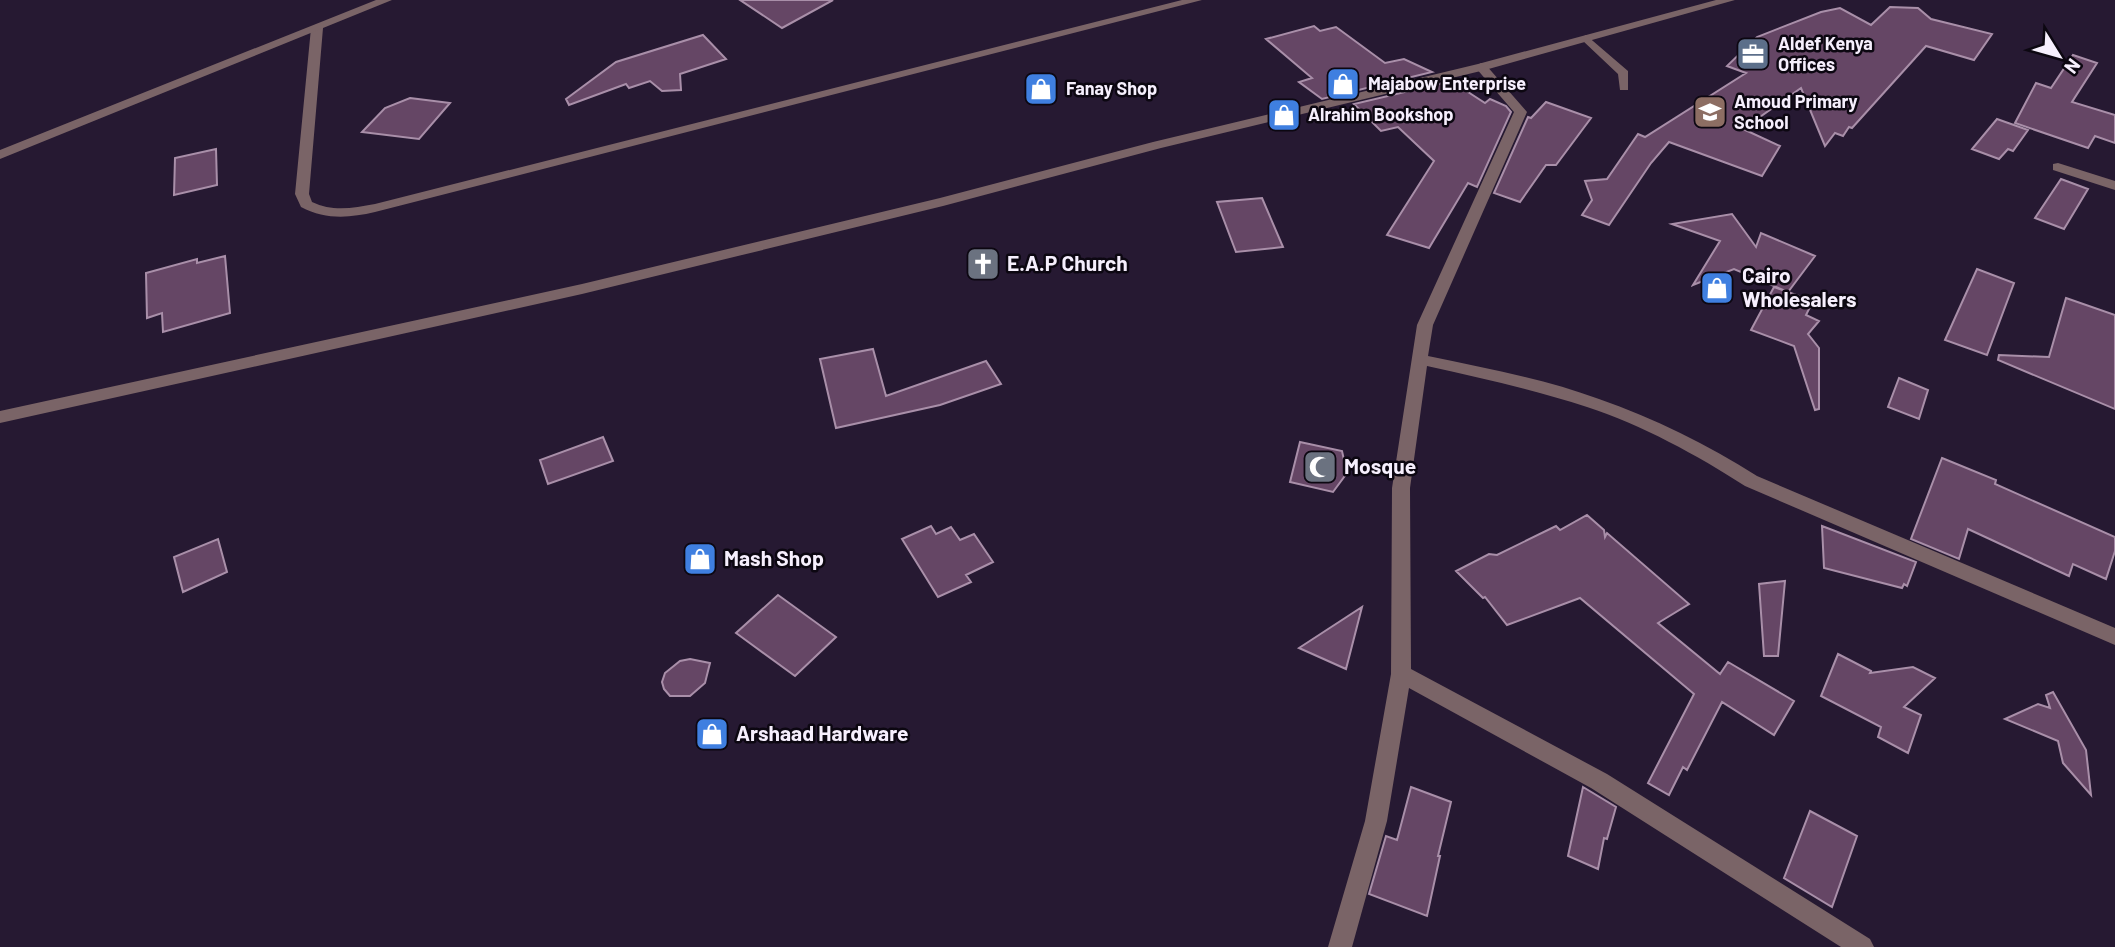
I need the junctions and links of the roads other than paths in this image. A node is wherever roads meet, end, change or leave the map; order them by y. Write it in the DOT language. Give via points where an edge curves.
graph roads {
  1 [pos="386,0"];
  2 [pos="1196,0"];
  3 [pos="1729,0"];
  4 [pos="317,27"];
  5 [pos="1586,38"];
  6 [pos="1481,66"];
  7 [pos="1624,88"];
  8 [pos="0,155"];
  9 [pos="2058,167"];
  10 [pos="2115,186"];
  11 [pos="1419,359"];
  12 [pos="0,417"];
  13 [pos="2115,637"];
  14 [pos="1401,674"];
  15 [pos="1340,947"];
  16 [pos="1862,947"];
  1 -- 4 [label="street"];
  2 -- 4 [label="street" via="417,197 326,214 306,204 302,194"];
  3 -- 5 [label="street"];
  4 -- 8 [label="street"];
  5 -- 6 [label="street"];
  5 -- 7 [label="lane" via="1624,73"];
  6 -- 11 [label="street" via="1521,112 1443,279 1425,325"];
  6 -- 12 [label="street" via="608,282"];
  9 -- 10 [label="street"];
  11 -- 13 [label="street" via="1594,403 1705,452 1751,481"];
  11 -- 14 [label="street" via="1401,488"];
  14 -- 15 [label="street" via="1376,821"];
  14 -- 16 [label="street" via="1600,780"];
}
